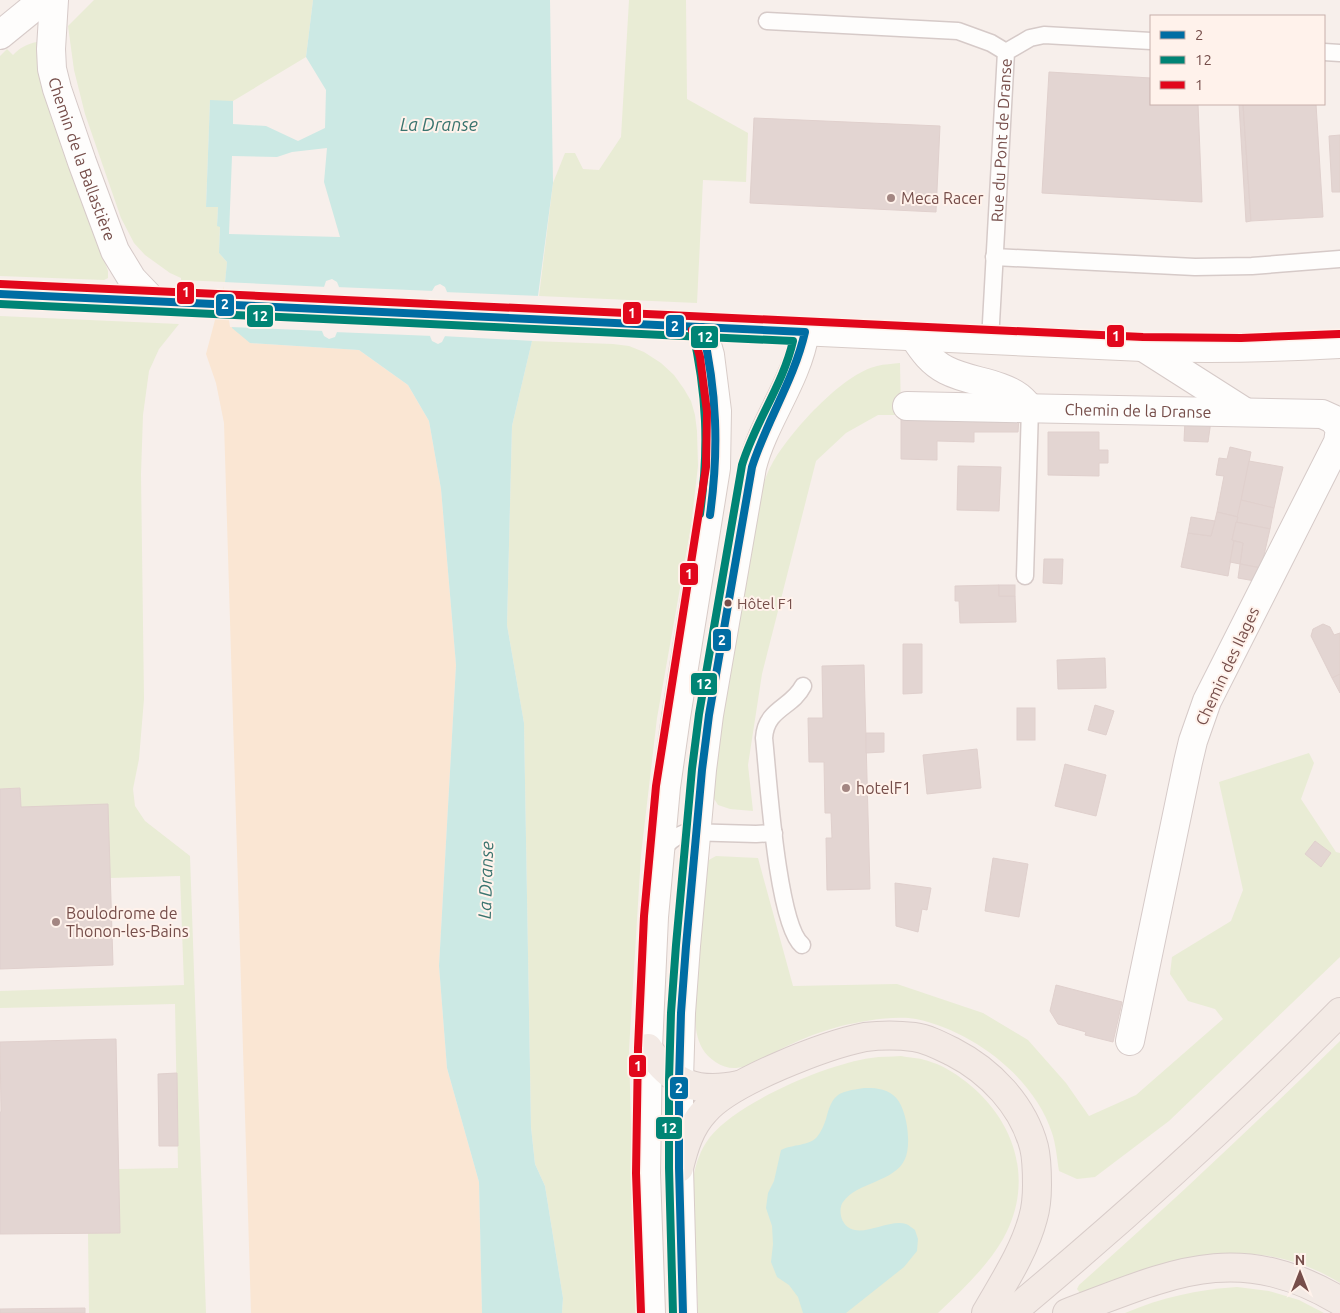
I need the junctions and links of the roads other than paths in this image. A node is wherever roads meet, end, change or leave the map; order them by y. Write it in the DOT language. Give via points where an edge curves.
graph roads {
  1 [pos="38,3"];
  2 [pos="767,21"];
  3 [pos="0,35"];
  4 [pos="1150,41"];
  5 [pos="1006,52"];
  6 [pos="1325,52"];
  7 [pos="1340,53"];
  8 [pos="994,257"];
  9 [pos="1340,259"];
  10 [pos="0,294"];
  11 [pos="153,301"];
  12 [pos="702,327"];
  13 [pos="805,332"];
  14 [pos="914,338"];
  15 [pos="990,341"];
  16 [pos="1340,344"];
  17 [pos="1143,347"];
  18 [pos="907,406"];
  19 [pos="1030,408"];
  20 [pos="1245,412"];
  21 [pos="1339,423"];
  22 [pos="1025,576"];
  23 [pos="803,686"];
  24 [pos="696,832"];
  25 [pos="774,833"];
  26 [pos="659,858"];
  27 [pos="802,945"];
  28 [pos="1340,1012"];
  29 [pos="1130,1041"];
  30 [pos="648,1048"];
  31 [pos="679,1080"];
  32 [pos="740,1085"];
  33 [pos="679,1168"];
  34 [pos="1340,1301"];
  35 [pos="651,1313"];
  36 [pos="684,1313"];
  37 [pos="986,1313"];
  38 [pos="1010,1313"];
  39 [pos="1066,1313"];
  1 -- 3 [label="street"];
  1 -- 11 [label="street, Chemin de la Ballastière" via="51,32 52,69 57,89 115,250 132,279"];
  2 -- 5 [label="lane" via="958,31"];
  4 -- 5 [label="lane, Rue du Pont de Dranse" via="1044,35 1030,38"];
  5 -- 8 [label="lane, Rue du Pont de Dranse"];
  6 -- 7 [label="lane"];
  8 -- 9 [label="lane" via="1195,267"];
  8 -- 15 [label="lane, Rue du Pont de Dranse"];
  10 -- 11 [label="street"];
  11 -- 12 [label="street"];
  12 -- 13 [label="street"];
  12 -- 26 [label="street" via="710,355 716,402 716,468 676,717"];
  13 -- 14 [label="street"];
  13 -- 24 [label="street" via="795,369 757,447 752,467 709,715"];
  14 -- 15 [label="street"];
  14 -- 19 [label="street" via="928,356 946,370 1006,390 1020,397"];
  15 -- 17 [label="street"];
  16 -- 17 [label="street" via="1229,349"];
  17 -- 20 [label="street, Chemin de la Dranse"];
  18 -- 19 [label="street, Chemin de la Dranse"];
  19 -- 20 [label="street, Chemin de la Dranse"];
  19 -- 22 [label="lane"];
  20 -- 21 [label="street, Chemin de la Dranse" via="1322,414"];
  21 -- 29 [label="street, Chemin des Ilages" via="1338,442 1199,722"];
  23 -- 25 [label="lane" via="768,719 764,728"];
  24 -- 25 [label="lane"];
  24 -- 26 [label="lane" via="677,836"];
  24 -- 31 [label="street" via="681,1013"];
  25 -- 27 [label="lane" via="781,887 794,935"];
  26 -- 30 [label="street"];
  28 -- 38 [label="main road" via="1143,1200"];
  30 -- 31 [label="main road" via="658,1064"];
  30 -- 35 [label="street" via="646,1173"];
  31 -- 32 [label="main road" via="704,1089"];
  31 -- 33 [label="street"];
  32 -- 33 [label="main road" via="721,1096 692,1128"];
  32 -- 37 [label="main road" via="804,1056 865,1038 890,1035 916,1037 941,1045 983,1071 1006,1094 1027,1126 1035,1148 1037,1170 1034,1217 1027,1239"];
  33 -- 36 [label="street"];
  34 -- 39 [label="main road" via="1295,1278 1268,1270 1210,1267 1154,1280"];
}
